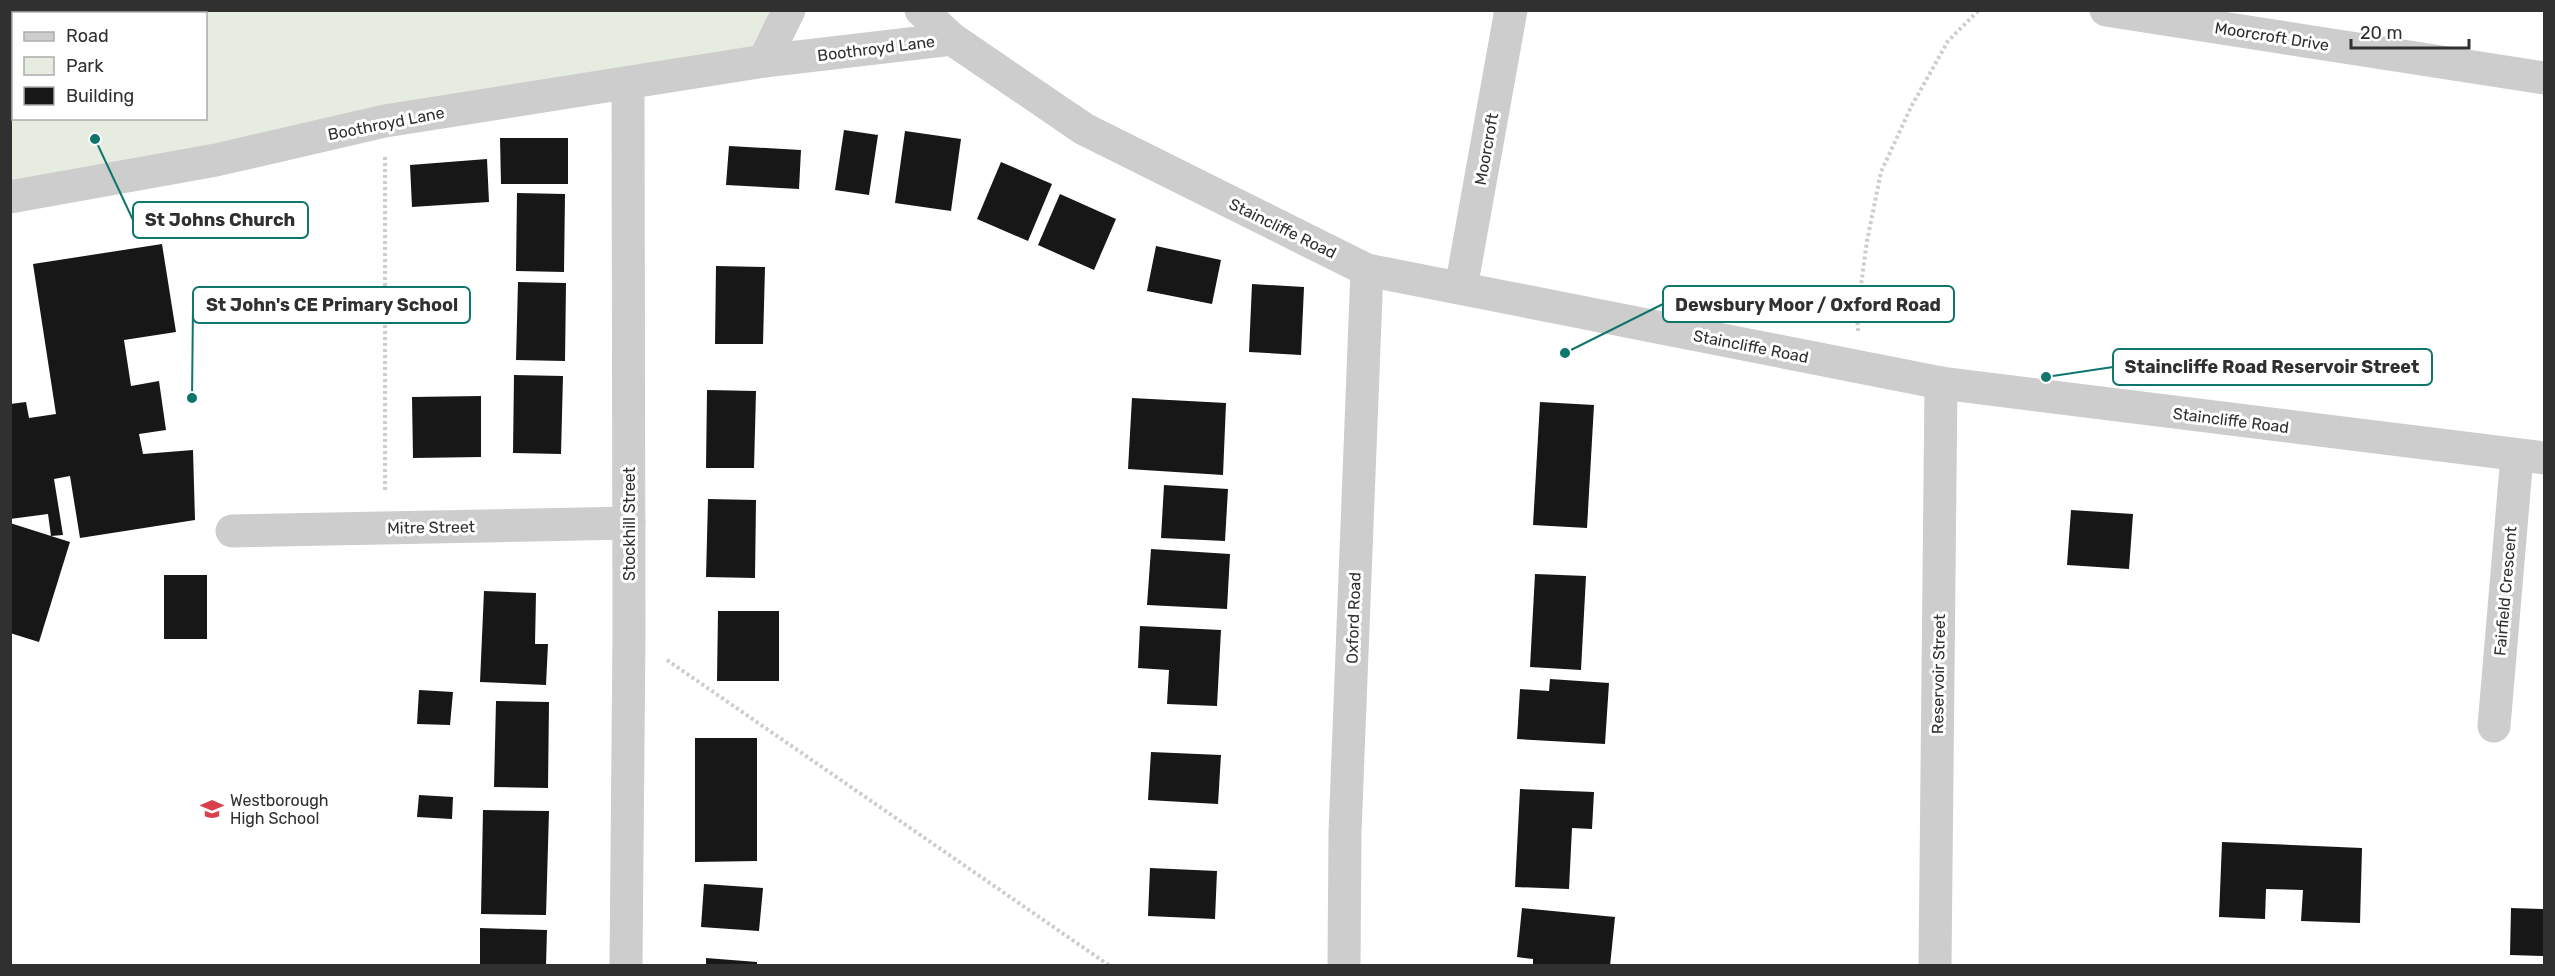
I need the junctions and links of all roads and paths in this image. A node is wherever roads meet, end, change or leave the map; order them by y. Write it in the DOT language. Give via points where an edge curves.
graph roads {
  1 [pos="789,10"];
  2 [pos="921,10"];
  3 [pos="1511,10"];
  4 [pos="1979,10"];
  5 [pos="2106,10"];
  6 [pos="952,39"];
  7 [pos="764,61"];
  8 [pos="2544,78"];
  9 [pos="628,83"];
  10 [pos="385,121"];
  11 [pos="10,197"];
  12 [pos="1367,270"];
  13 [pos="1461,288"];
  14 [pos="1857,315"];
  15 [pos="1941,383"];
  16 [pos="2531,457"];
  17 [pos="629,523"];
  18 [pos="386,528"];
  19 [pos="232,531"];
  20 [pos="629,634"];
  21 [pos="2494,726"];
  22 [pos="626,966"];
  23 [pos="1110,966"];
  24 [pos="1344,966"];
  25 [pos="1935,966"];
  1 -- 7 [label="street"];
  2 -- 6 [label="street, Staincliffe Road"];
  3 -- 13 [label="street, Moorcroft"];
  4 -- 14 [label="path" via="1948,41 1881,172"];
  5 -- 8 [label="street, Moorcroft Drive"];
  6 -- 7 [label="street, Boothroyd Lane"];
  6 -- 12 [label="street, Staincliffe Road" via="1084,129"];
  7 -- 9 [label="street, Boothroyd Lane"];
  9 -- 10 [label="street, Boothroyd Lane"];
  9 -- 17 [label="street, Stockhill Street"];
  10 -- 11 [label="street, Boothroyd Lane" via="216,160"];
  10 -- 18 [label="path"];
  12 -- 13 [label="street, Staincliffe Road"];
  12 -- 24 [label="street, Oxford Road" via="1345,832"];
  13 -- 15 [label="street, Staincliffe Road"];
  15 -- 16 [label="street, Staincliffe Road"];
  15 -- 25 [label="street, Reservoir Street"];
  16 -- 21 [label="street, Fairfield Crescent"];
  17 -- 18 [label="street, Mitre Street"];
  17 -- 20 [label="street, Stockhill Street"];
  18 -- 19 [label="street, Mitre Street" via="270,524"];
  20 -- 22 [label="street, Stockhill Street"];
  20 -- 23 [label="path"];
}
